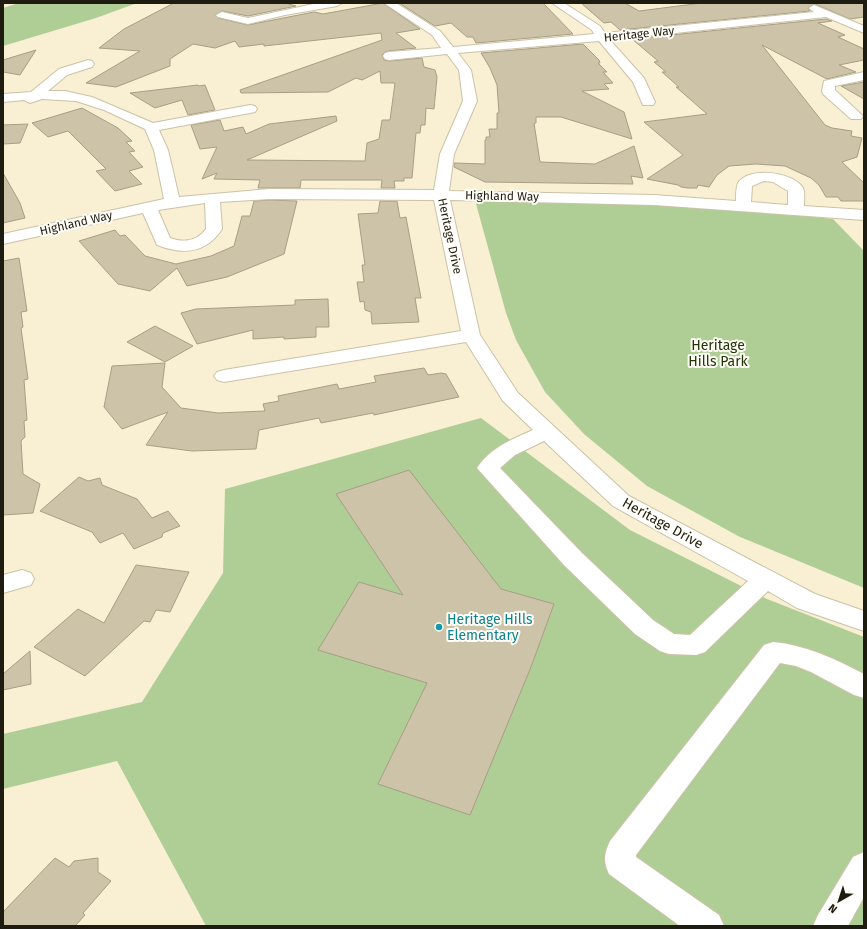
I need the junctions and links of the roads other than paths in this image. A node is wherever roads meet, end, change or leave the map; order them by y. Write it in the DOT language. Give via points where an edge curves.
graph roads {
  1 [pos="337,3"];
  2 [pos="389,3"];
  3 [pos="557,3"];
  4 [pos="804,3"];
  5 [pos="222,14"];
  6 [pos="827,14"];
  7 [pos="864,30"];
  8 [pos="602,37"];
  9 [pos="450,51"];
  10 [pos="389,56"];
  11 [pos="88,64"];
  12 [pos="864,76"];
  13 [pos="32,96"];
  14 [pos="3,98"];
  15 [pos="648,102"];
  16 [pos="250,109"];
  17 [pos="21,110"];
  18 [pos="856,116"];
  19 [pos="151,127"];
  20 [pos="440,195"];
  21 [pos="212,198"];
  22 [pos="172,202"];
  23 [pos="743,206"];
  24 [pos="149,208"];
  25 [pos="796,210"];
  26 [pos="864,215"];
  27 [pos="3,239"];
  28 [pos="471,335"];
  29 [pos="224,376"];
  30 [pos="547,432"];
  31 [pos="765,579"];
  32 [pos="864,621"];
  33 [pos="864,687"];
  34 [pos="864,867"];
  35 [pos="707,926"];
  36 [pos="830,926"];
  1 -- 5 [label="street" via="248,21"];
  2 -- 9 [label="street, Heritage Drive" via="436,33"];
  3 -- 8 [label="street" via="596,28"];
  4 -- 6 [label="street"];
  6 -- 7 [label="street"];
  6 -- 8 [label="street, Heritage Way"];
  8 -- 9 [label="street, Heritage Way"];
  8 -- 15 [label="street" via="639,81"];
  9 -- 10 [label="street"];
  9 -- 20 [label="street, Heritage Drive" via="465,70 470,101 447,154"];
  11 -- 13 [label="street" via="63,72"];
  12 -- 18 [label="street" via="830,84 828,91"];
  13 -- 14 [label="street"];
  13 -- 17 [label="street"];
  13 -- 19 [label="street" via="65,95 87,100"];
  16 -- 19 [label="street"];
  19 -- 22 [label="street" via="160,150"];
  20 -- 21 [label="street, Highland Way" via="269,194"];
  20 -- 23 [label="street, Highland Way" via="654,200"];
  20 -- 28 [label="street, Heritage Drive"];
  21 -- 22 [label="street, Highland Way"];
  21 -- 24 [label="street" via="214,229 206,240 188,246 174,246 163,241"];
  22 -- 24 [label="street, Highland Way"];
  23 -- 25 [label="street, Highland Way"];
  23 -- 25 [label="street" via="746,184 752,179 777,178 796,189"];
  24 -- 27 [label="street, Highland Way"];
  25 -- 26 [label="street, Highland Way"];
  28 -- 29 [label="street"];
  28 -- 30 [label="street, Heritage Drive" via="510,397"];
  30 -- 31 [label="street, Heritage Drive" via="621,501"];
  30 -- 31 [label="street" via="514,446 488,468 573,559 644,627 663,640 669,644 696,644"];
  31 -- 32 [label="street, Heritage Drive" via="806,601"];
  33 -- 35 [label="street" via="804,657 788,652 773,652 621,851 620,864"];
  34 -- 36 [label="street"];
}
